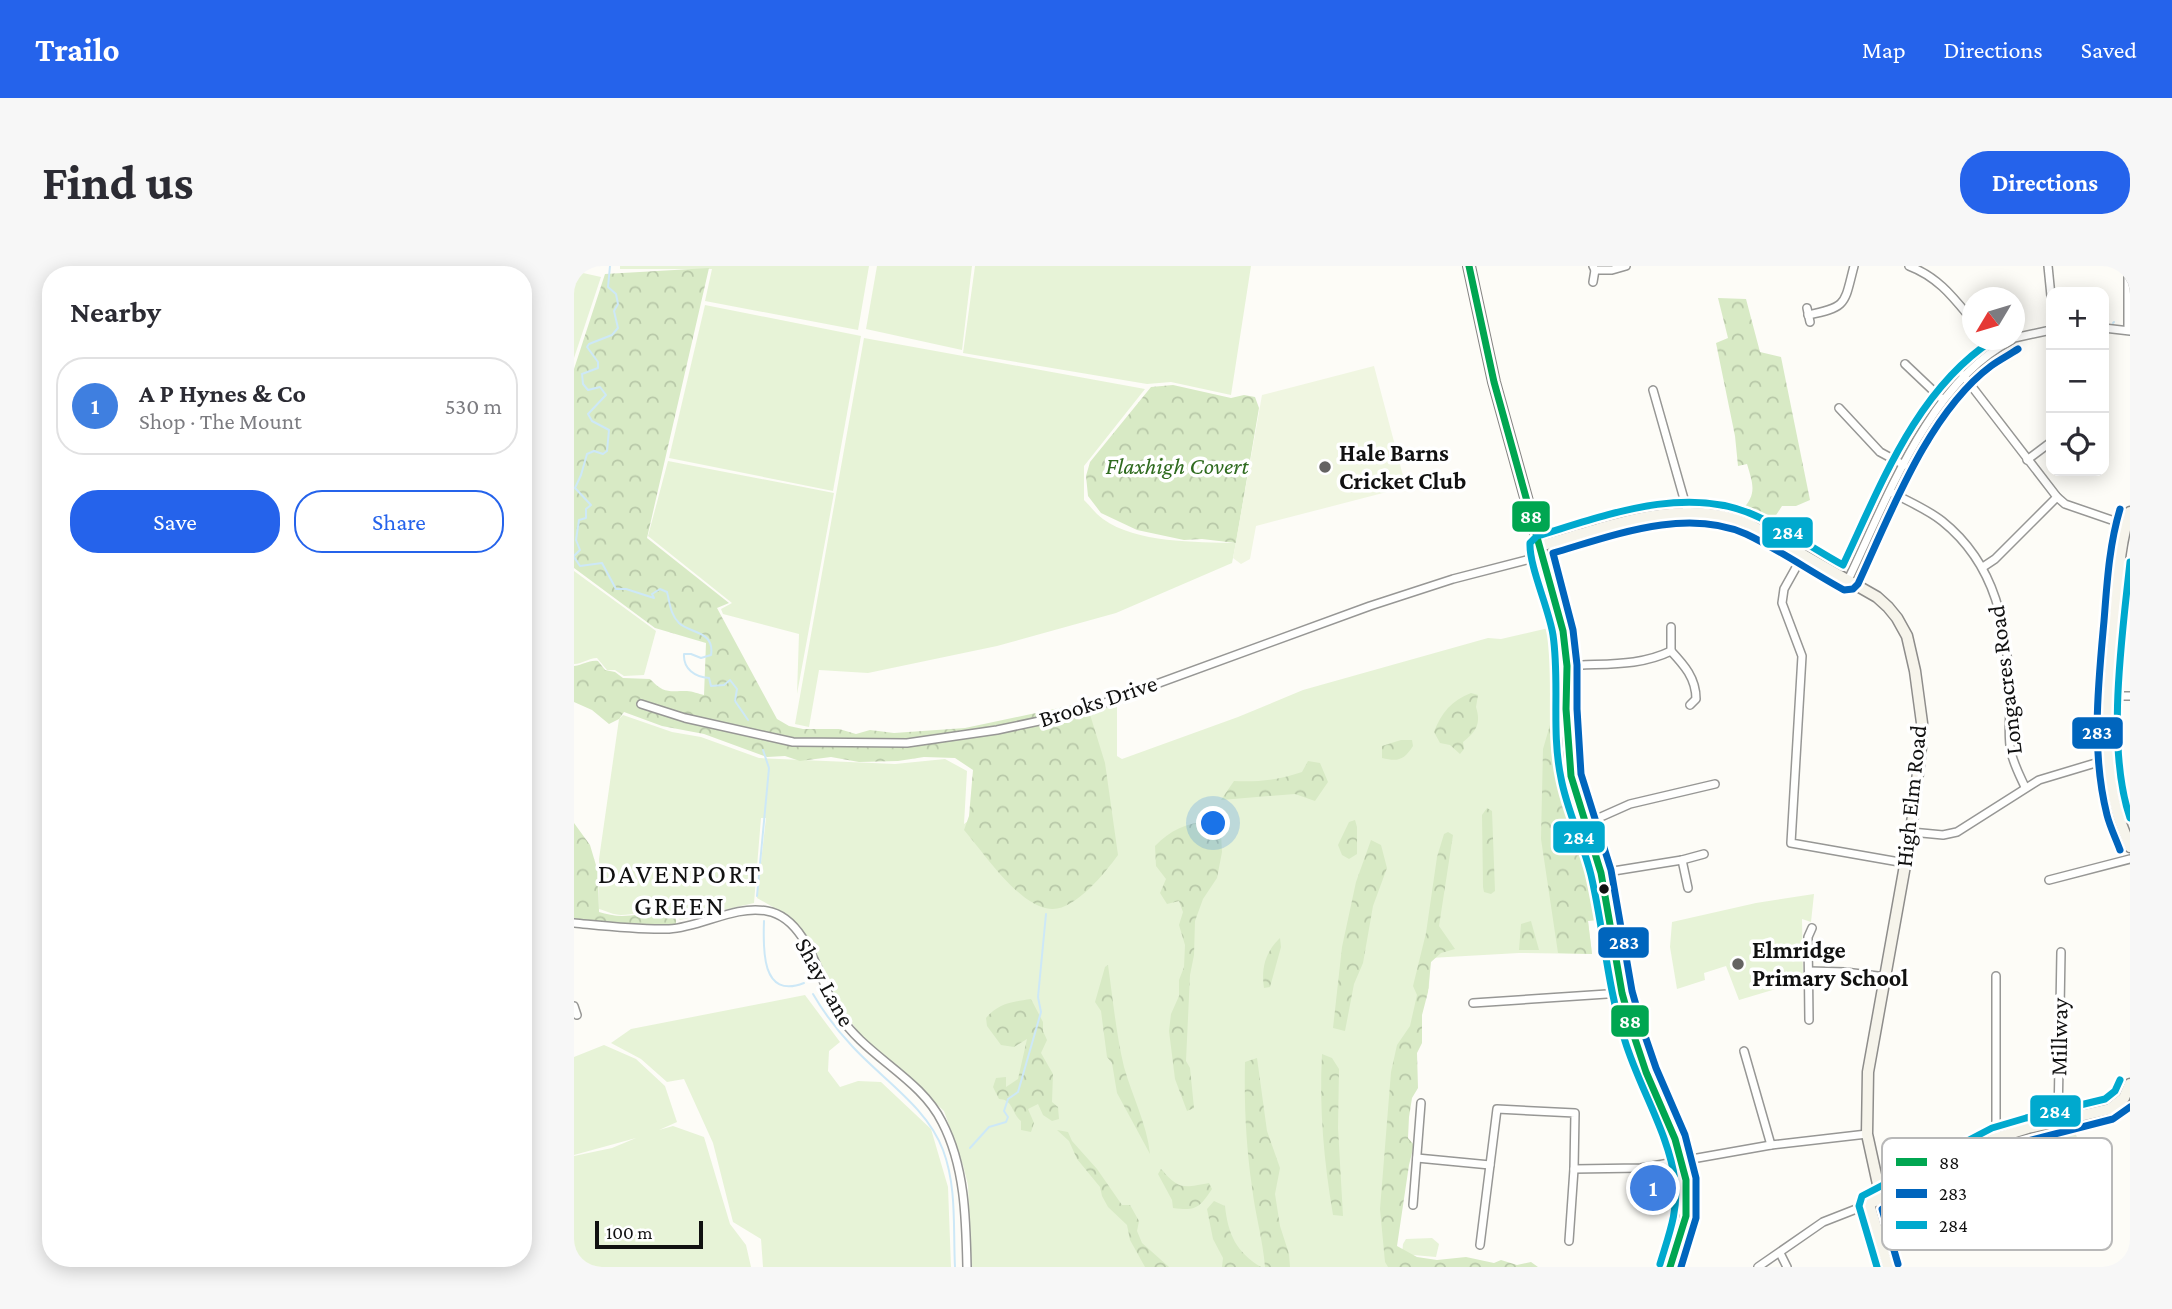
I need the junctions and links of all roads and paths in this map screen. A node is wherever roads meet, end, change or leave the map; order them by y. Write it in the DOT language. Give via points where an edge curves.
graph roads {
  1 [pos="1469,266"];
  2 [pos="1626,266"];
  3 [pos="1854,266"];
  4 [pos="1909,266"];
  5 [pos="2048,266"];
  6 [pos="2128,266"];
  7 [pos="1594,268"];
  8 [pos="1592,282"];
  9 [pos="2050,287"];
  10 [pos="1962,309"];
  11 [pos="1808,315"];
  12 [pos="2109,329"];
  13 [pos="2046,331"];
  14 [pos="2129,331"];
  15 [pos="2025,336"];
  16 [pos="1993,350"];
  17 [pos="1905,364"];
  18 [pos="1963,375"];
  19 [pos="1654,390"];
  20 [pos="1943,400"];
  21 [pos="1839,408"];
  22 [pos="2046,446"];
  23 [pos="2027,460"];
  24 [pos="1904,465"];
  25 [pos="1891,492"];
  26 [pos="2057,497"];
  27 [pos="2130,512"];
  28 [pos="1688,513"];
  29 [pos="2126,525"];
  30 [pos="1541,551"];
  31 [pos="1803,555"];
  32 [pos="1983,566"];
  33 [pos="1848,580"];
  34 [pos="2118,584"];
  35 [pos="2130,586"];
  36 [pos="1671,626"];
  37 [pos="1671,651"];
  38 [pos="1567,666"];
  39 [pos="2108,696"];
  40 [pos="2130,696"];
  41 [pos="641,704"];
  42 [pos="1690,705"];
  43 [pos="2109,759"];
  44 [pos="1715,785"];
  45 [pos="2025,787"];
  46 [pos="1586,824"];
  47 [pos="1911,832"];
  48 [pos="2130,847"];
  49 [pos="1704,854"];
  50 [pos="2130,859"];
  51 [pos="1682,860"];
  52 [pos="1905,863"];
  53 [pos="1601,873"];
  54 [pos="2049,880"];
  55 [pos="1688,888"];
  56 [pos="574,923"];
  57 [pos="1812,928"];
  58 [pos="2061,952"];
  59 [pos="1809,971"];
  60 [pos="1996,976"];
  61 [pos="1886,977"];
  62 [pos="1622,993"];
  63 [pos="1473,1003"];
  64 [pos="574,1006"];
  65 [pos="577,1014"];
  66 [pos="1809,1020"];
  67 [pos="1744,1051"];
  68 [pos="2130,1084"];
  69 [pos="2127,1100"];
  70 [pos="1421,1103"];
  71 [pos="2058,1121"];
  72 [pos="1867,1135"];
  73 [pos="1996,1138"];
  74 [pos="1771,1145"];
  75 [pos="1417,1158"];
  76 [pos="1681,1159"];
  77 [pos="1490,1165"];
  78 [pos="1574,1169"];
  79 [pos="1881,1198"];
  80 [pos="1869,1204"];
  81 [pos="1413,1205"];
  82 [pos="1569,1241"];
  83 [pos="1480,1245"];
  84 [pos="1882,1247"];
  85 [pos="1883,1250"];
  86 [pos="1780,1253"];
  87 [pos="967,1267"];
  88 [pos="1671,1267"];
  89 [pos="1758,1267"];
  90 [pos="1787,1267"];
  91 [pos="1888,1267"];
  1 -- 30 [label="main road" via="1494,382"];
  2 -- 7 [label="street"];
  3 -- 11 [label="street" via="1841,306"];
  4 -- 10 [label="street" via="1938,281"];
  5 -- 9 [label="street"];
  6 -- 14 [label="street"];
  7 -- 8 [label="street"];
  12 -- 14 [label="street"];
  13 -- 15 [label="street"];
  16 -- 18 [label="street"];
  17 -- 20 [label="street"];
  18 -- 20 [label="street"];
  18 -- 23 [label="street"];
  19 -- 28 [label="street"];
  20 -- 24 [label="street"];
  21 -- 24 [label="street" via="1880,452"];
  22 -- 23 [label="street"];
  23 -- 26 [label="street"];
  24 -- 25 [label="street"];
  25 -- 32 [label="street, Longacres Road" via="1941,520"];
  25 -- 33 [label="street"];
  26 -- 29 [label="street"];
  26 -- 32 [label="street"];
  27 -- 29 [label="street"];
  28 -- 30 [label="street, High Elm Road" via="1630,521"];
  28 -- 31 [label="street, High Elm Road" via="1731,517"];
  29 -- 34 [label="street"];
  30 -- 38 [label="main road" via="1563,631"];
  30 -- 41 [label="street, Brooks Drive" via="1370,606 1077,712 997,730 907,743 793,742"];
  31 -- 33 [label="street, High Elm Road"];
  31 -- 52 [label="street" via="1784,589 1782,603 1802,656 1791,843"];
  32 -- 45 [label="street, Longacres Road" via="2004,631 2011,752"];
  33 -- 47 [label="street, High Elm Road" via="1888,607 1909,641 1922,723"];
  34 -- 35 [label="street"];
  34 -- 39 [label="street"];
  36 -- 37 [label="street"];
  37 -- 38 [label="street" via="1632,664"];
  37 -- 42 [label="street" via="1692,680 1696,699"];
  38 -- 46 [label="main road" via="1567,750"];
  39 -- 40 [label="street"];
  39 -- 43 [label="street"];
  43 -- 45 [label="street"];
  43 -- 48 [label="street" via="2117,813"];
  44 -- 46 [label="street" via="1630,804"];
  45 -- 47 [label="street" via="1957,832"];
  46 -- 53 [label="main road"];
  47 -- 52 [label="street, High Elm Road"];
  49 -- 51 [label="street"];
  50 -- 54 [label="street"];
  51 -- 53 [label="street"];
  51 -- 55 [label="street"];
  52 -- 61 [label="street, High Elm Road"];
  53 -- 62 [label="main road"];
  56 -- 87 [label="street, Shay Lane" via="670,929 744,911 769,911 783,917 807,942 837,1011 859,1040 912,1085 944,1124 963,1190"];
  57 -- 59 [label="street"];
  58 -- 71 [label="street, Millway"];
  59 -- 61 [label="street"];
  59 -- 66 [label="street"];
  60 -- 73 [label="street"];
  61 -- 72 [label="street, High Elm Road" via="1868,1072"];
  62 -- 63 [label="street"];
  62 -- 76 [label="main road" via="1646,1072"];
  64 -- 65 [label="street"];
  67 -- 74 [label="street"];
  68 -- 69 [label="street"];
  69 -- 71 [label="street" via="2099,1113"];
  70 -- 75 [label="street"];
  71 -- 73 [label="street"];
  72 -- 74 [label="street"];
  72 -- 79 [label="street, High Elm Road"];
  74 -- 76 [label="street"];
  75 -- 77 [label="street"];
  75 -- 81 [label="street"];
  76 -- 78 [label="street" via="1641,1168"];
  76 -- 88 [label="main road" via="1686,1216"];
  77 -- 78 [label="street" via="1497,1108 1575,1113"];
  77 -- 83 [label="street"];
  78 -- 82 [label="street"];
  79 -- 80 [label="street"];
  80 -- 84 [label="street"];
  80 -- 86 [label="street" via="1823,1222"];
  85 -- 91 [label="street"];
  86 -- 89 [label="street"];
  86 -- 90 [label="street"];
}
